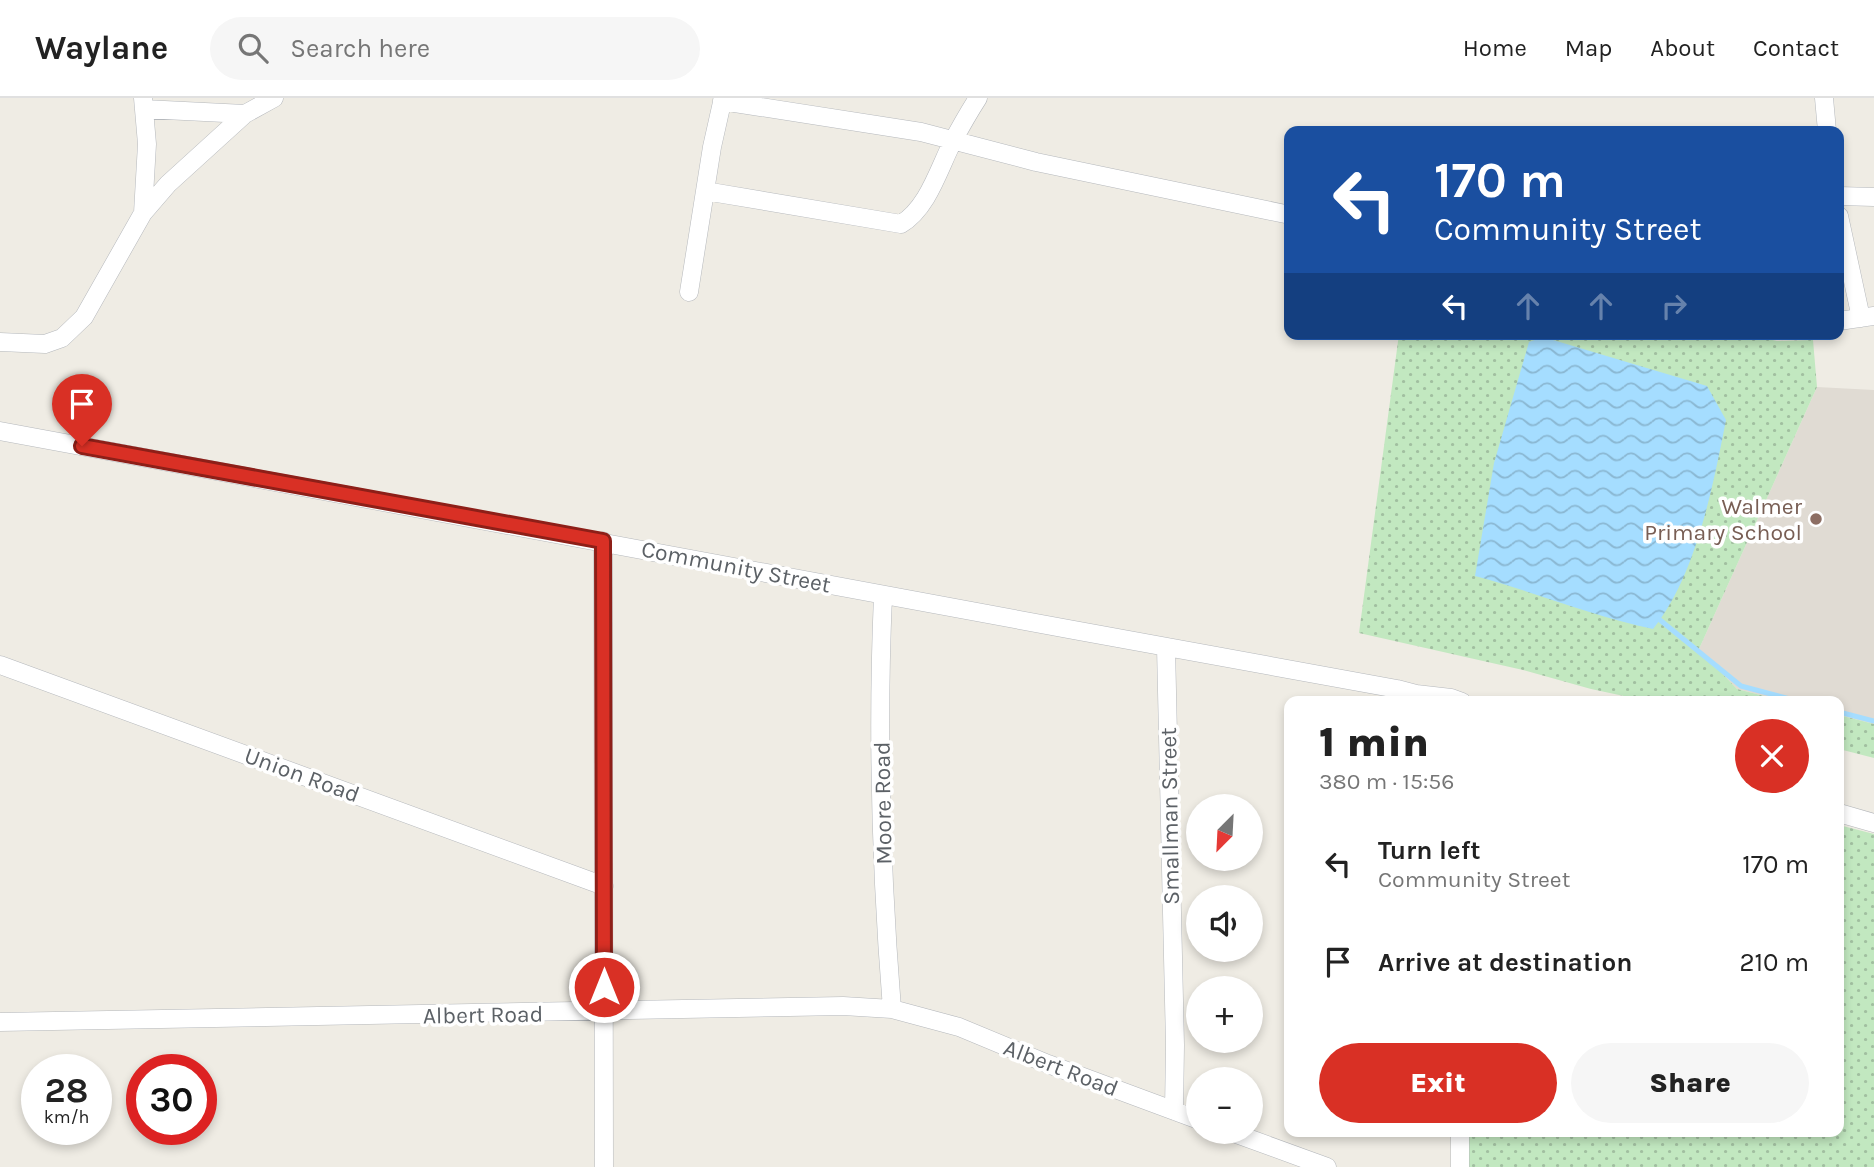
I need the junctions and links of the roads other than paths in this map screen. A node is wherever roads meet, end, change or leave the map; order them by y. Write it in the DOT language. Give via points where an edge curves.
graph roads {
  1 [pos="274,98"];
  2 [pos="978,98"];
  3 [pos="1824,98"];
  4 [pos="722,99"];
  5 [pos="143,104"];
  6 [pos="245,114"];
  7 [pos="1827,126"];
  8 [pos="954,141"];
  9 [pos="705,191"];
  10 [pos="1844,196"];
  11 [pos="1874,197"];
  12 [pos="143,213"];
  13 [pos="1284,214"];
  14 [pos="1844,233"];
  15 [pos="690,292"];
  16 [pos="1868,317"];
  17 [pos="1844,320"];
  18 [pos="0,342"];
  19 [pos="0,431"];
  20 [pos="603,541"];
  21 [pos="883,596"];
  22 [pos="1166,647"];
  23 [pos="0,665"];
  24 [pos="1416,696"];
  25 [pos="1844,814"];
  26 [pos="1874,822"];
  27 [pos="604,886"];
  28 [pos="891,1009"];
  29 [pos="604,1013"];
  30 [pos="0,1022"];
  31 [pos="1174,1111"];
  32 [pos="1186,1116"];
  33 [pos="1460,1137"];
  34 [pos="1263,1144"];
  35 [pos="604,1167"];
  36 [pos="1327,1167"];
  37 [pos="1460,1167"];
  1 -- 6 [label="street"];
  2 -- 8 [label="street"];
  3 -- 7 [label="street"];
  4 -- 8 [label="street"];
  4 -- 9 [label="street"];
  5 -- 6 [label="street"];
  5 -- 12 [label="street" via="147,144"];
  6 -- 12 [label="street"];
  8 -- 9 [label="street" via="924,200 901,225"];
  8 -- 13 [label="street"];
  9 -- 15 [label="street"];
  10 -- 11 [label="street"];
  12 -- 18 [label="street" via="84,317 62,338 45,344"];
  14 -- 16 [label="street"];
  16 -- 17 [label="street"];
  19 -- 20 [label="street, Community Street"];
  20 -- 21 [label="street, Community Street"];
  20 -- 27 [label="street"];
  21 -- 22 [label="street, Community Street"];
  21 -- 28 [label="street, Moore Road" via="880,659"];
  22 -- 24 [label="street, Community Street"];
  22 -- 31 [label="street, Smallman Street"];
  23 -- 27 [label="street, Union Road"];
  25 -- 26 [label="street"];
  27 -- 29 [label="street"];
  28 -- 29 [label="street, Albert Road" via="844,1006"];
  28 -- 31 [label="street, Albert Road" via="959,1027"];
  29 -- 30 [label="street, Albert Road"];
  29 -- 35 [label="street"];
  31 -- 32 [label="street, Albert Road"];
  33 -- 37 [label="street"];
  34 -- 36 [label="street"];
}
